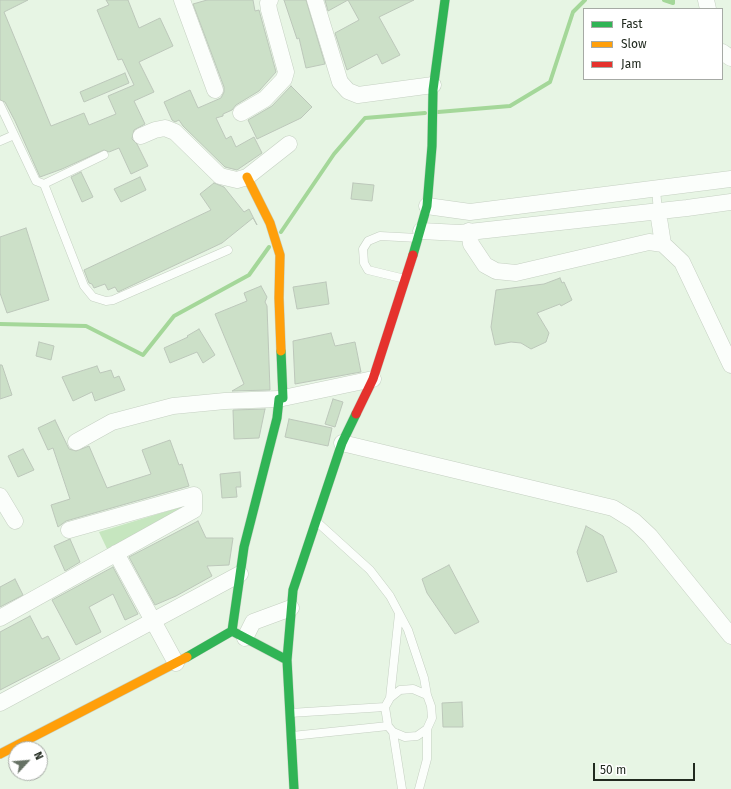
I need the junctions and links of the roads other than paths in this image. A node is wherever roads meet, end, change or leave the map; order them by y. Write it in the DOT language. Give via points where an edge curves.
graph roads {
  1 [pos="182,0"];
  2 [pos="270,0"];
  3 [pos="315,0"];
  4 [pos="445,0"];
  5 [pos="433,88"];
  6 [pos="214,90"];
  7 [pos="0,105"];
  8 [pos="241,113"];
  9 [pos="14,136"];
  10 [pos="141,136"];
  11 [pos="0,141"];
  12 [pos="290,144"];
  13 [pos="104,155"];
  14 [pos="247,177"];
  15 [pos="731,179"];
  16 [pos="44,184"];
  17 [pos="656,189"];
  18 [pos="731,202"];
  19 [pos="427,206"];
  20 [pos="658,212"];
  21 [pos="469,232"];
  22 [pos="420,234"];
  23 [pos="663,244"];
  24 [pos="228,250"];
  25 [pos="405,280"];
  26 [pos="729,357"];
  27 [pos="373,379"];
  28 [pos="281,398"];
  29 [pos="76,442"];
  30 [pos="342,443"];
  31 [pos="0,496"];
  32 [pos="15,521"];
  33 [pos="316,521"];
  34 [pos="69,530"];
  35 [pos="116,553"];
  36 [pos="240,574"];
  37 [pos="291,608"];
  38 [pos="399,614"];
  39 [pos="0,618"];
  40 [pos="152,622"];
  41 [pos="238,634"];
  42 [pos="731,636"];
  43 [pos="287,660"];
  44 [pos="176,663"];
  45 [pos="427,695"];
  46 [pos="390,698"];
  47 [pos="0,703"];
  48 [pos="385,706"];
  49 [pos="289,714"];
  50 [pos="391,729"];
  51 [pos="427,729"];
  52 [pos="291,736"];
  53 [pos="0,754"];
  54 [pos="294,789"];
  55 [pos="402,789"];
  56 [pos="419,789"];
  1 -- 6 [label="street"];
  2 -- 8 [label="street" via="269,10 286,72 284,79 265,99"];
  3 -- 5 [label="street" via="340,82 348,91 358,95"];
  4 -- 5 [label="street"];
  5 -- 19 [label="street"];
  7 -- 9 [label="lane"];
  9 -- 11 [label="lane"];
  9 -- 16 [label="lane" via="36,181"];
  10 -- 14 [label="street" via="165,128 175,132 220,176 237,180"];
  12 -- 14 [label="street"];
  13 -- 16 [label="lane"];
  14 -- 28 [label="street" via="273,233 280,255"];
  15 -- 17 [label="street"];
  16 -- 24 [label="lane" via="84,286 93,297 106,301 113,300"];
  17 -- 19 [label="street" via="470,212"];
  17 -- 20 [label="lane"];
  18 -- 20 [label="street"];
  19 -- 22 [label="street"];
  20 -- 21 [label="street"];
  20 -- 23 [label="street"];
  21 -- 22 [label="street"];
  21 -- 23 [label="street" via="471,244 486,265 496,271 516,273 649,242"];
  22 -- 25 [label="street"];
  22 -- 25 [label="lane" via="380,236 368,240 363,250 364,263 368,270"];
  23 -- 26 [label="street" via="682,262"];
  25 -- 27 [label="street"];
  27 -- 28 [label="street"];
  27 -- 30 [label="street"];
  28 -- 29 [label="street" via="225,400 173,406 112,422"];
  28 -- 36 [label="street"];
  30 -- 33 [label="street"];
  30 -- 42 [label="street" via="613,508 634,521 650,536"];
  31 -- 32 [label="street"];
  33 -- 37 [label="street" via="293,590"];
  33 -- 38 [label="lane" via="370,570 390,596"];
  34 -- 35 [label="street" via="194,495 194,510"];
  35 -- 39 [label="street"];
  35 -- 40 [label="street"];
  36 -- 40 [label="street"];
  36 -- 41 [label="street"];
  37 -- 41 [label="street" via="253,622"];
  37 -- 43 [label="street"];
  38 -- 45 [label="lane" via="408,630"];
  38 -- 46 [label="lane"];
  40 -- 44 [label="street"];
  40 -- 47 [label="street"];
  41 -- 43 [label="street"];
  41 -- 44 [label="street"];
  43 -- 49 [label="street"];
  44 -- 53 [label="street"];
  45 -- 46 [label="lane" via="413,689 400,690"];
  45 -- 51 [label="lane" via="432,718"];
  46 -- 48 [label="lane"];
  48 -- 49 [label="lane"];
  48 -- 50 [label="lane"];
  49 -- 52 [label="street"];
  50 -- 51 [label="lane" via="405,737 417,736"];
  50 -- 52 [label="lane"];
  50 -- 55 [label="lane"];
  51 -- 56 [label="lane" via="427,759"];
  52 -- 54 [label="street"];
}
